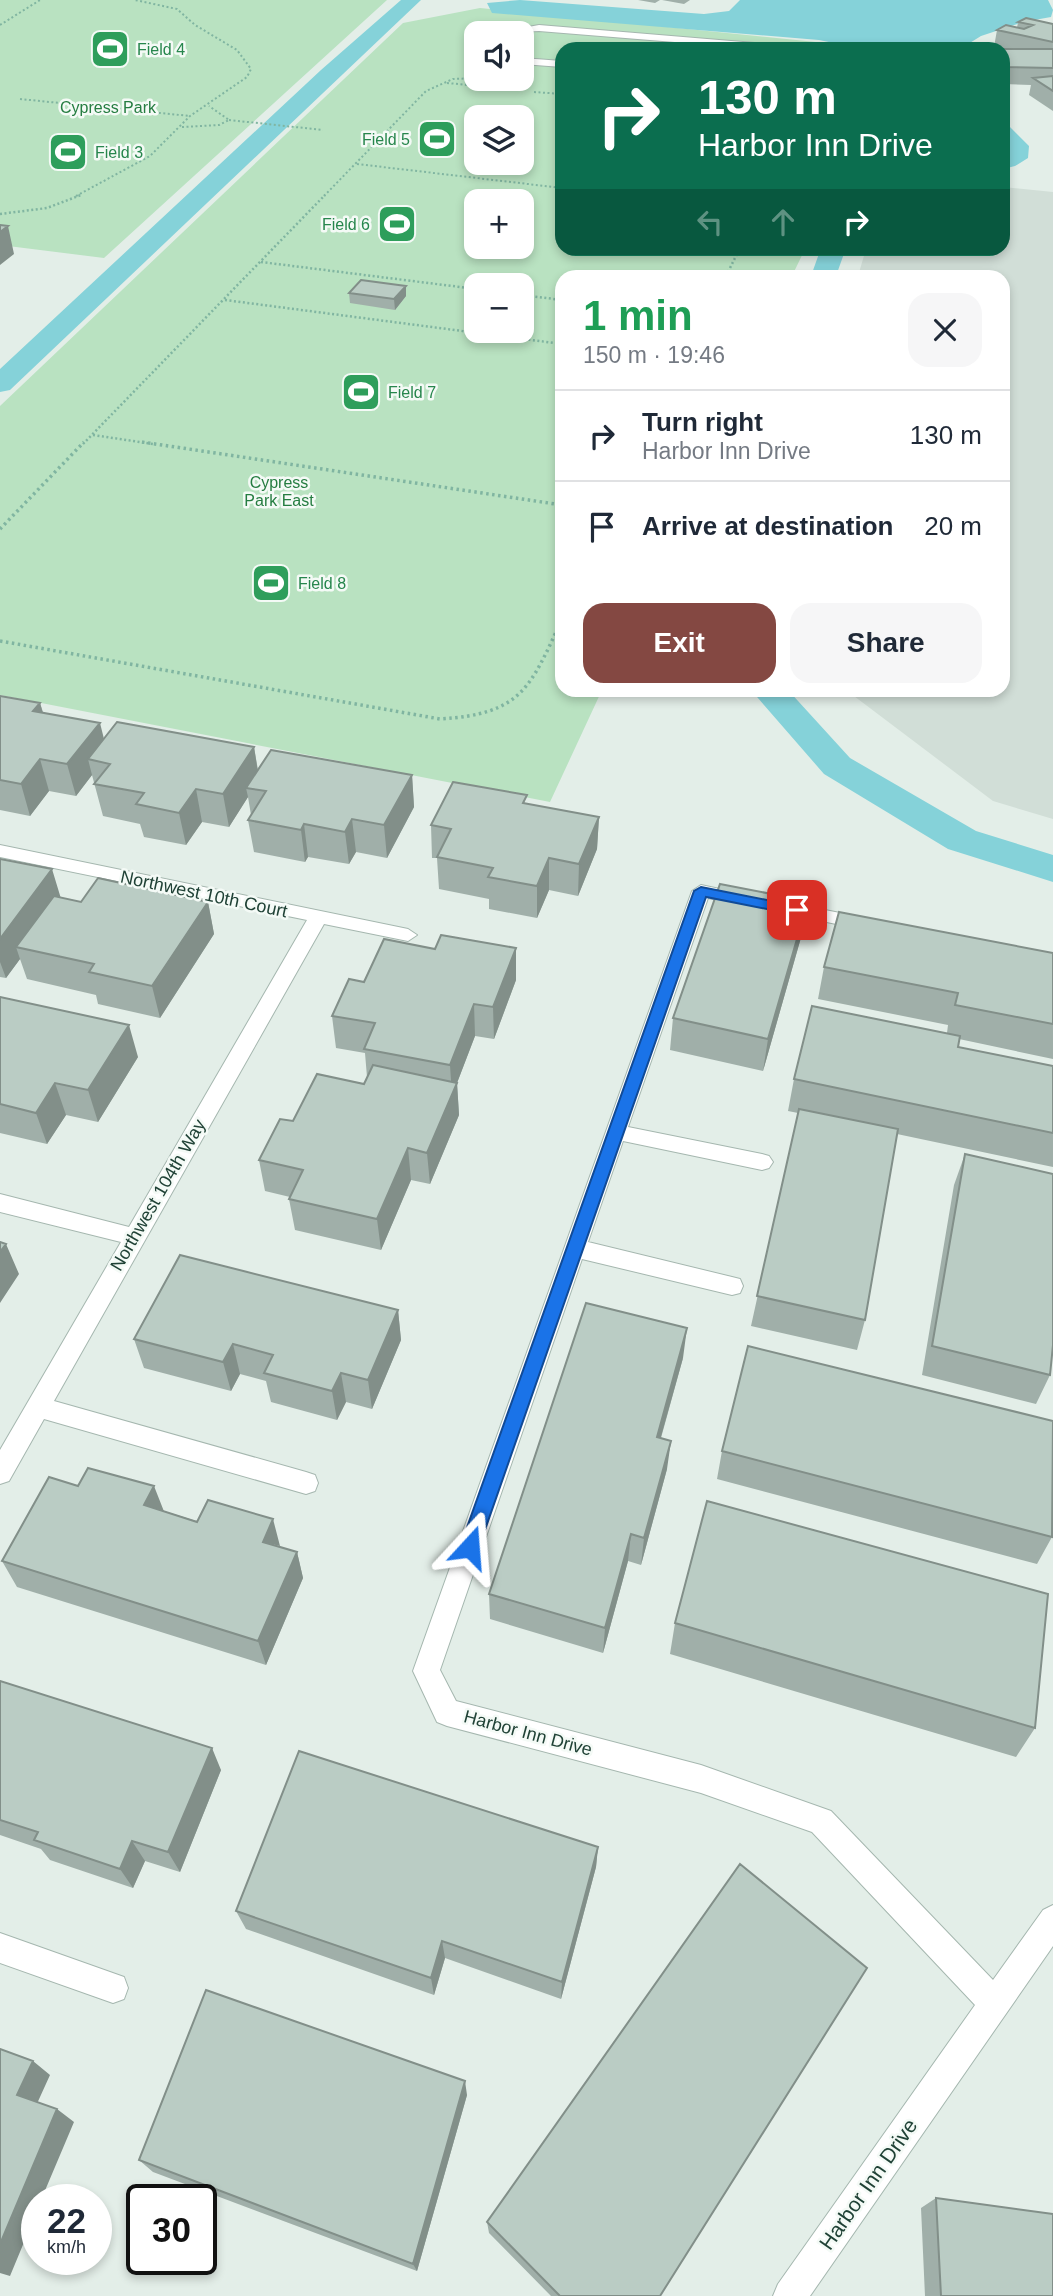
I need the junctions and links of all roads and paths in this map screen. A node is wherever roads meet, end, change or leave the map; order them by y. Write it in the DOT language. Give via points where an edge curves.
graph roads {
  1 [pos="40,0"];
  2 [pos="135,0"];
  3 [pos="0,25"];
  4 [pos="534,29"];
  5 [pos="708,42"];
  6 [pos="534,62"];
  7 [pos="555,63"];
  8 [pos="464,79"];
  9 [pos="442,82"];
  10 [pos="555,93"];
  11 [pos="20,99"];
  12 [pos="209,105"];
  13 [pos="190,116"];
  14 [pos="229,120"];
  15 [pos="182,127"];
  16 [pos="323,130"];
  17 [pos="356,164"];
  18 [pos="555,187"];
  19 [pos="0,214"];
  20 [pos="260,262"];
  21 [pos="464,288"];
  22 [pos="534,296"];
  23 [pos="555,299"];
  24 [pos="224,300"];
  25 [pos="555,343"];
  26 [pos="92,435"];
  27 [pos="555,504"];
  28 [pos="0,530"];
  29 [pos="555,634"];
  30 [pos="0,641"];
  31 [pos="0,851"];
  32 [pos="318,918"];
  33 [pos="881,927"];
  34 [pos="408,935"];
  35 [pos="616,1132"];
  36 [pos="762,1162"];
  37 [pos="0,1203"];
  38 [pos="134,1237"];
  39 [pos="575,1248"];
  40 [pos="732,1286"];
  41 [pos="37,1408"];
  42 [pos="0,1473"];
  43 [pos="306,1483"];
  44 [pos="1053,1920"];
  45 [pos="0,1948"];
  46 [pos="113,1987"];
  47 [pos="995,2004"];
  48 [pos="790,2296"];
  1 -- 3 [label="path"];
  2 -- 12 [label="path" via="177,9 244,57 251,69 247,77"];
  4 -- 5 [label="street"];
  6 -- 7 [label="street"];
  8 -- 9 [label="path"];
  9 -- 10 [label="path"];
  9 -- 17 [label="path" via="426,91"];
  11 -- 13 [label="path"];
  12 -- 13 [label="path"];
  12 -- 14 [label="path"];
  13 -- 15 [label="path"];
  14 -- 15 [label="path"];
  14 -- 16 [label="path"];
  15 -- 19 [label="path" via="150,156 90,191 47,208"];
  17 -- 18 [label="path"];
  17 -- 20 [label="path"];
  20 -- 21 [label="path"];
  20 -- 24 [label="path"];
  22 -- 23 [label="path"];
  24 -- 25 [label="path"];
  24 -- 26 [label="path"];
  26 -- 27 [label="path"];
  26 -- 28 [label="path"];
  29 -- 30 [label="path" via="533,683 521,695 487,714 466,719 440,719"];
  31 -- 32 [label="street, Northwest 10th Court"];
  32 -- 34 [label="street, Northwest 10th Court"];
  32 -- 38 [label="street, Northwest 104th Way"];
  33 -- 35 [label="street, Harbor Inn Drive" via="701,891"];
  35 -- 36 [label="street"];
  35 -- 39 [label="street, Harbor Inn Drive"];
  37 -- 38 [label="street"];
  38 -- 41 [label="street, Northwest 104th Way"];
  39 -- 40 [label="street"];
  39 -- 47 [label="street, Harbor Inn Drive" via="426,1671 447,1712 701,1779 821,1821"];
  41 -- 42 [label="street, Northwest 104th Way"];
  41 -- 43 [label="street"];
  44 -- 47 [label="street, Harbor Inn Drive"];
  45 -- 46 [label="street"];
  47 -- 48 [label="street, Harbor Inn Drive"];
}
